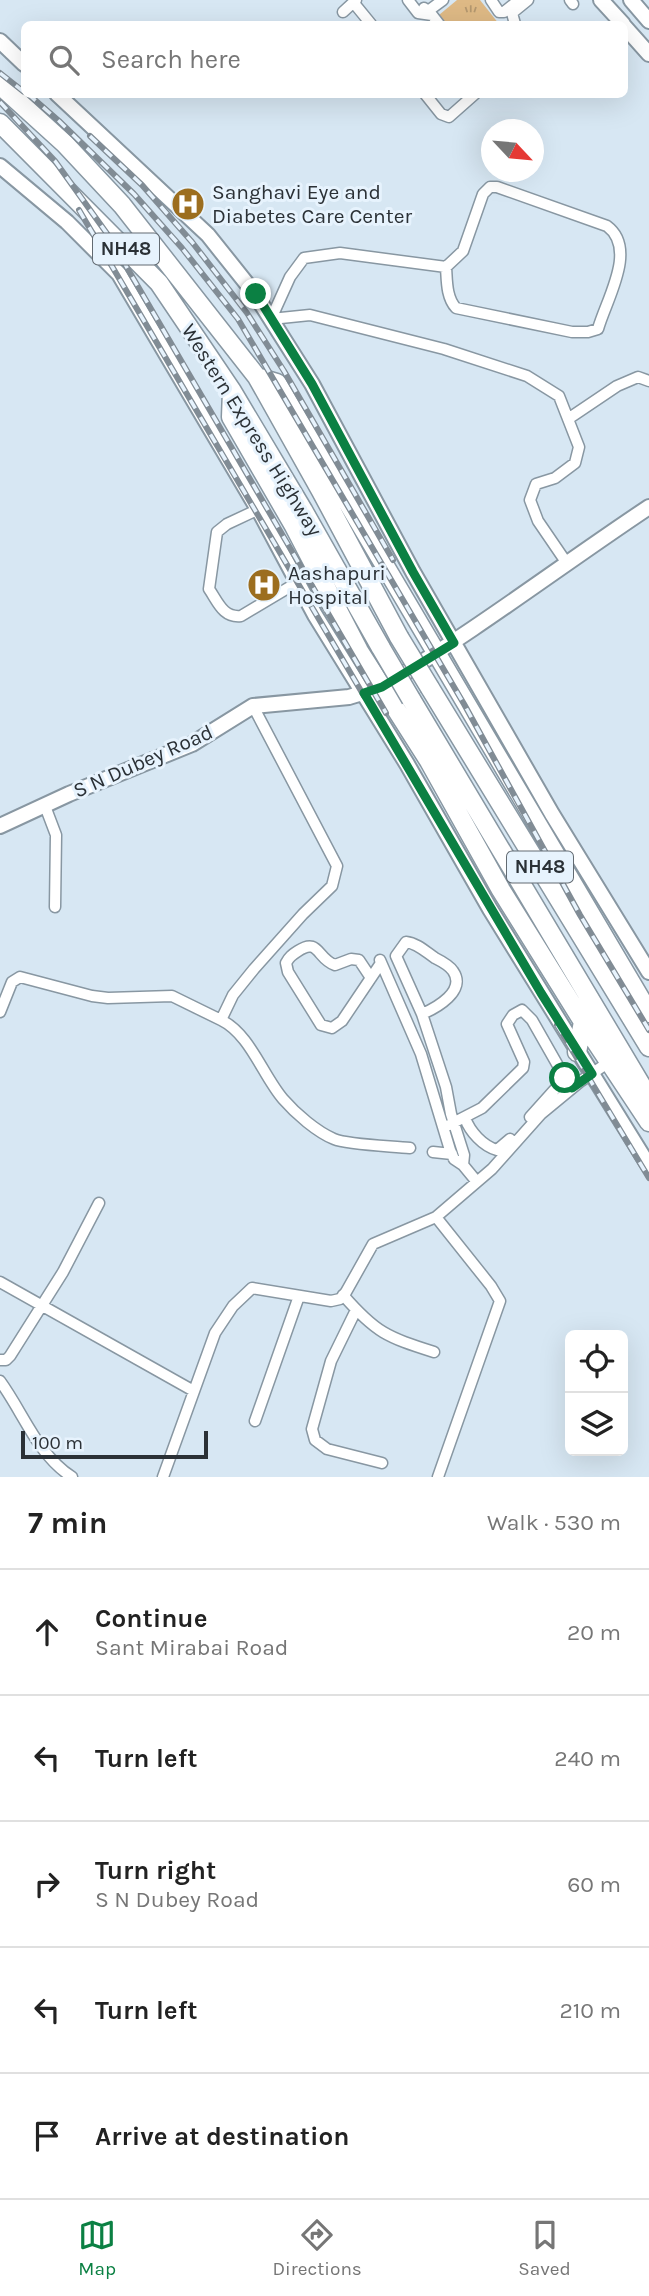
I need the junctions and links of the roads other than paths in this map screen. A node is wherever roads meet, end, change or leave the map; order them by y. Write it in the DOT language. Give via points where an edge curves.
graph roads {
  1 [pos="408,0"];
  2 [pos="443,0"];
  3 [pos="491,0"];
  4 [pos="519,0"];
  5 [pos="528,0"];
  6 [pos="601,0"];
  7 [pos="631,0"];
  8 [pos="355,1"];
  9 [pos="343,12"];
  10 [pos="369,21"];
  11 [pos="437,21"];
  12 [pos="513,21"];
  13 [pos="620,21"];
  14 [pos="649,21"];
  15 [pos="628,30"];
  16 [pos="0,41"];
  17 [pos="649,54"];
  18 [pos="21,61"];
  19 [pos="0,85"];
  20 [pos="61,98"];
  21 [pos="428,98"];
  22 [pos="470,98"];
  23 [pos="0,123"];
  24 [pos="0,166"];
  25 [pos="446,267"];
  26 [pos="271,318"];
  27 [pos="257,377"];
  28 [pos="649,381"];
  29 [pos="232,391"];
  30 [pos="568,419"];
  31 [pos="649,507"];
  32 [pos="259,509"];
  33 [pos="566,562"];
  34 [pos="298,582"];
  35 [pos="454,643"];
  36 [pos="438,653"];
  37 [pos="382,687"];
  38 [pos="364,693"];
  39 [pos="253,706"];
  40 [pos="45,806"];
  41 [pos="0,826"];
  42 [pos="55,907"];
  43 [pos="399,962"];
  44 [pos="382,964"];
  45 [pos="649,972"];
  46 [pos="370,978"];
  47 [pos="0,1012"];
  48 [pos="649,1013"];
  49 [pos="422,1014"];
  50 [pos="220,1020"];
  51 [pos="583,1022"];
  52 [pos="649,1047"];
  53 [pos="578,1052"];
  54 [pos="609,1062"];
  55 [pos="439,1065"];
  56 [pos="427,1071"];
  57 [pos="592,1074"];
  58 [pos="565,1078"];
  59 [pos="572,1088"];
  60 [pos="649,1100"];
  61 [pos="465,1118"];
  62 [pos="649,1122"];
  63 [pos="454,1124"];
  64 [pos="442,1128"];
  65 [pos="410,1148"];
  66 [pos="491,1148"];
  67 [pos="433,1152"];
  68 [pos="452,1154"];
  69 [pos="463,1165"];
  70 [pos="649,1166"];
  71 [pos="492,1169"];
  72 [pos="477,1182"];
  73 [pos="99,1203"];
  74 [pos="436,1217"];
  75 [pos="0,1282"];
  76 [pos="299,1296"];
  77 [pos="343,1296"];
  78 [pos="41,1304"];
  79 [pos="356,1311"];
  80 [pos="434,1352"];
  81 [pos="0,1360"];
  82 [pos="0,1381"];
  83 [pos="192,1390"];
  84 [pos="256,1421"];
  85 [pos="382,1463"];
  86 [pos="72,1477"];
  87 [pos="163,1477"];
  88 [pos="439,1477"];
  1 -- 2 [label="street" via="428,11"];
  1 -- 11 [label="street" via="418,13 432,15"];
  3 -- 4 [label="street" via="499,12"];
  5 -- 12 [label="street" via="512,13"];
  6 -- 13 [label="street"];
  7 -- 14 [label="street"];
  8 -- 9 [label="street"];
  8 -- 10 [label="street"];
  15 -- 17 [label="street"];
  16 -- 18 [label="street"];
  19 -- 27 [label="highway, Western Express Highway / NH48" via="65,144 122,205"];
  20 -- 26 [label="street" via="208,235"];
  21 -- 22 [label="street" via="449,117"];
  23 -- 29 [label="highway, Western Express Highway / NH48" via="159,283"];
  24 -- 32 [label="street" via="67,222 119,274"];
  25 -- 25 [label="street" via="463,251 483,194 490,187 607,226 619,242 620,270 598,329 588,332 456,308 448,291"];
  25 -- 26 [label="street" via="340,253 304,258 289,277"];
  26 -- 30 [label="street" via="310,314 527,376 559,396"];
  26 -- 35 [label="street"];
  27 -- 36 [label="highway" via="277,383"];
  27 -- 52 [label="highway, Western Express Highway / NH48, bridge" via="400,637"];
  28 -- 30 [label="street" via="638,377 617,386"];
  29 -- 37 [label="highway" via="231,417"];
  29 -- 60 [label="highway, Western Express Highway / NH48, bridge"];
  30 -- 33 [label="street" via="579,447 575,463 555,478 536,484 530,500 538,521"];
  31 -- 33 [label="street, S N Dubey Road"];
  32 -- 34 [label="street"];
  32 -- 34 [label="street" via="218,532 209,589 225,613 235,617"];
  33 -- 35 [label="street, S N Dubey Road"];
  34 -- 38 [label="street"];
  35 -- 36 [label="street, S N Dubey Road"];
  35 -- 45 [label="street"];
  36 -- 37 [label="street, S N Dubey Road"];
  36 -- 48 [label="highway"];
  37 -- 38 [label="street, S N Dubey Road"];
  37 -- 51 [label="highway"];
  38 -- 39 [label="street, S N Dubey Road"];
  38 -- 53 [label="street"];
  39 -- 40 [label="street, S N Dubey Road" via="192,744"];
  39 -- 50 [label="street" via="337,866 332,886 254,969"];
  40 -- 41 [label="street, S N Dubey Road"];
  40 -- 42 [label="street" via="56,835"];
  43 -- 44 [label="street"];
  43 -- 49 [label="street"];
  43 -- 49 [label="street" via="400,949 411,943 455,974 452,994"];
  44 -- 46 [label="street"];
  44 -- 56 [label="street"];
  46 -- 46 [label="street" via="342,1021 327,1027 318,1020 286,963 290,956 311,946 335,965 359,960"];
  47 -- 50 [label="street" via="12,982 20,977 92,996 172,996"];
  49 -- 55 [label="street"];
  50 -- 65 [label="street" via="229,1024 261,1062 283,1099 314,1126 335,1140"];
  51 -- 53 [label="highway"];
  51 -- 54 [label="highway"];
  53 -- 57 [label="street"];
  54 -- 57 [label="street"];
  54 -- 60 [label="highway"];
  54 -- 62 [label="highway"];
  55 -- 56 [label="street"];
  55 -- 63 [label="street"];
  56 -- 64 [label="street"];
  57 -- 59 [label="street"];
  57 -- 70 [label="street"];
  58 -- 59 [label="street"];
  58 -- 61 [label="street" via="532,1020 518,1011 507,1024 523,1068 495,1097"];
  58 -- 66 [label="street" via="502,1148"];
  59 -- 71 [label="street" via="541,1114"];
  61 -- 63 [label="street"];
  61 -- 66 [label="street" via="472,1132"];
  63 -- 64 [label="street"];
  63 -- 69 [label="street"];
  64 -- 68 [label="street"];
  66 -- 71 [label="street"];
  67 -- 68 [label="street"];
  68 -- 69 [label="street"];
  69 -- 72 [label="street"];
  71 -- 72 [label="street"];
  72 -- 74 [label="street"];
  73 -- 78 [label="street"];
  74 -- 77 [label="street" via="373,1244"];
  74 -- 88 [label="street" via="500,1301"];
  75 -- 78 [label="street"];
  76 -- 77 [label="street" via="331,1301"];
  76 -- 83 [label="street" via="252,1288 215,1333"];
  76 -- 84 [label="street"];
  77 -- 79 [label="street"];
  78 -- 81 [label="street" via="10,1356"];
  78 -- 83 [label="street"];
  79 -- 80 [label="street" via="395,1340"];
  79 -- 85 [label="street" via="331,1361 312,1429 314,1440 327,1449"];
  82 -- 86 [label="street" via="35,1441"];
  83 -- 87 [label="street"];
}
